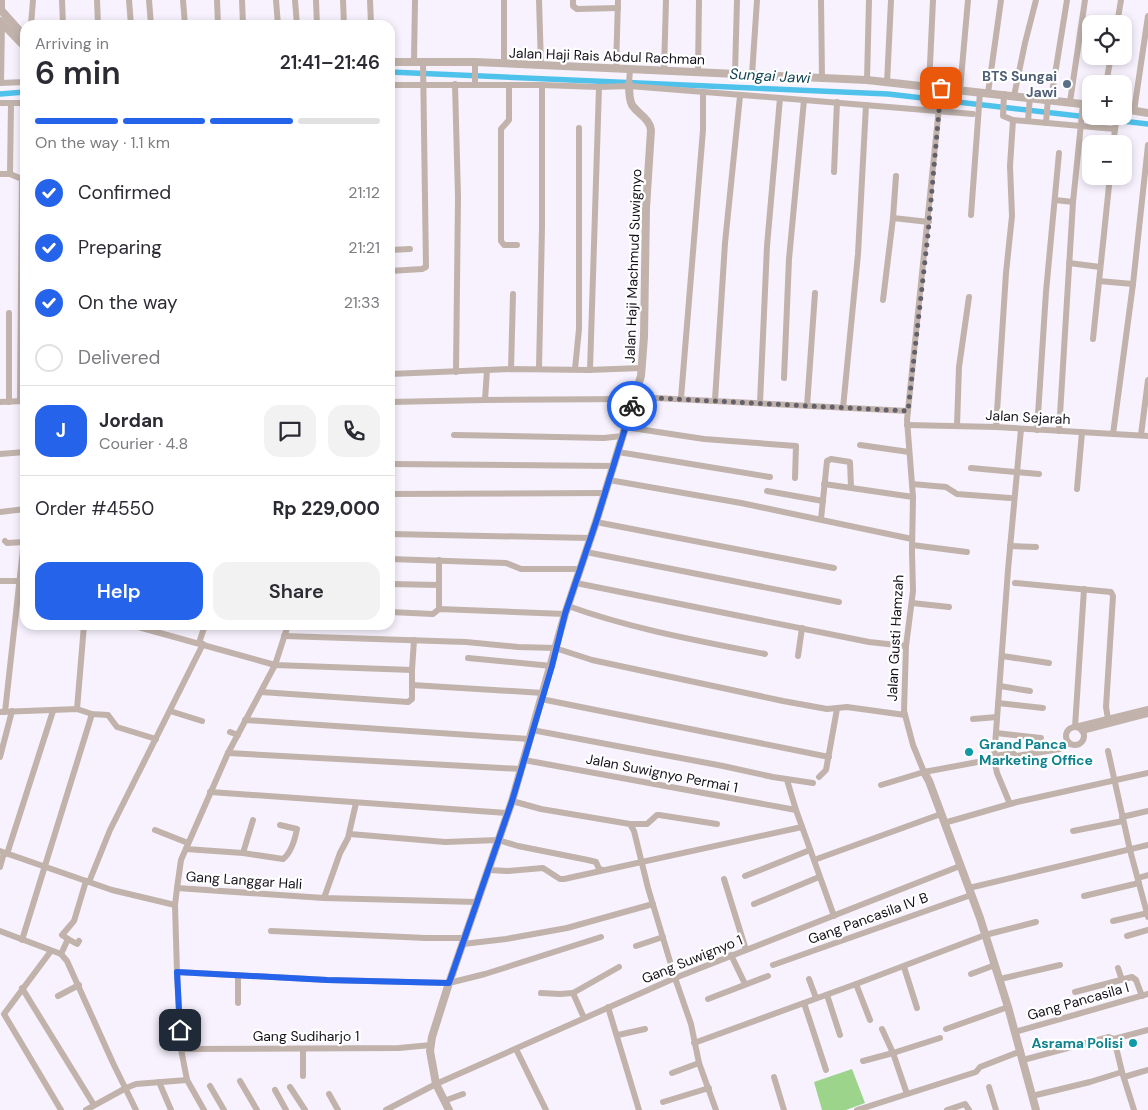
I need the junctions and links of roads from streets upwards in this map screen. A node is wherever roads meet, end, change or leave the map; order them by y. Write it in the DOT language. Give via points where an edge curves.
graph roads {
  1 [pos="2,0"];
  2 [pos="33,0"];
  3 [pos="62,0"];
  4 [pos="97,0"];
  5 [pos="130,0"];
  6 [pos="149,0"];
  7 [pos="183,0"];
  8 [pos="217,0"];
  9 [pos="242,0"];
  10 [pos="276,0"];
  11 [pos="295,0"];
  12 [pos="316,0"];
  13 [pos="343,0"];
  14 [pos="370,0"];
  15 [pos="415,0"];
  16 [pos="504,0"];
  17 [pos="539,0"];
  18 [pos="572,0"];
  19 [pos="618,0"];
  20 [pos="666,0"];
  21 [pos="698,0"];
  22 [pos="737,0"];
  23 [pos="757,0"];
  24 [pos="821,0"];
  25 [pos="869,0"];
  26 [pos="891,0"];
  27 [pos="933,0"];
  28 [pos="968,0"];
  29 [pos="1001,0"];
  30 [pos="1036,0"];
  31 [pos="1067,0"];
  32 [pos="1085,0"];
  33 [pos="1121,0"];
  34 [pos="618,8"];
  35 [pos="1,10"];
  36 [pos="1118,15"];
  37 [pos="1148,16"];
  38 [pos="31,20"];
  39 [pos="63,20"];
  40 [pos="98,20"];
  41 [pos="131,20"];
  42 [pos="150,20"];
  43 [pos="185,20"];
  44 [pos="218,20"];
  45 [pos="243,20"];
  46 [pos="278,20"];
  47 [pos="296,20"];
  48 [pos="318,20"];
  49 [pos="344,20"];
  50 [pos="371,20"];
  51 [pos="1,21"];
  52 [pos="20,31"];
  53 [pos="20,42"];
  54 [pos="395,62"];
  55 [pos="420,63"];
  56 [pos="504,64"];
  57 [pos="541,65"];
  58 [pos="475,66"];
  59 [pos="616,69"];
  60 [pos="630,71"];
  61 [pos="664,71"];
  62 [pos="698,72"];
  63 [pos="735,74"];
  64 [pos="752,75"];
  65 [pos="822,78"];
  66 [pos="867,80"];
  67 [pos="423,81"];
  68 [pos="20,82"];
  69 [pos="1,83"];
  70 [pos="887,83"];
  71 [pos="395,84"];
  72 [pos="455,84"];
  73 [pos="475,84"];
  74 [pos="509,85"];
  75 [pos="542,85"];
  76 [pos="629,85"];
  77 [pos="929,86"];
  78 [pos="599,87"];
  79 [pos="941,90"];
  80 [pos="960,90"];
  81 [pos="703,93"];
  82 [pos="982,94"];
  83 [pos="740,96"];
  84 [pos="1014,96"];
  85 [pos="780,98"];
  86 [pos="1004,98"];
  87 [pos="804,100"];
  88 [pos="1030,100"];
  89 [pos="837,102"];
  90 [pos="1049,102"];
  91 [pos="1070,102"];
  92 [pos="0,103"];
  93 [pos="11,103"];
  94 [pos="20,103"];
  95 [pos="866,105"];
  96 [pos="1082,105"];
  97 [pos="939,109"];
  98 [pos="1134,111"];
  99 [pos="1148,113"];
  100 [pos="973,114"];
  101 [pos="1029,118"];
  102 [pos="1082,118"];
  103 [pos="1013,120"];
  104 [pos="1046,121"];
  105 [pos="1080,124"];
  106 [pos="1116,125"];
  107 [pos="579,128"];
  108 [pos="1115,128"];
  109 [pos="1114,135"];
  110 [pos="1148,145"];
  111 [pos="1059,154"];
  112 [pos="834,172"];
  113 [pos="0,174"];
  114 [pos="10,174"];
  115 [pos="896,176"];
  116 [pos="20,178"];
  117 [pos="1109,185"];
  118 [pos="1055,200"];
  119 [pos="1074,202"];
  120 [pos="971,215"];
  121 [pos="893,218"];
  122 [pos="929,222"];
  123 [pos="517,245"];
  124 [pos="410,249"];
  125 [pos="395,250"];
  126 [pos="1069,263"];
  127 [pos="1100,267"];
  128 [pos="395,271"];
  129 [pos="1100,281"];
  130 [pos="1132,284"];
  131 [pos="815,292"];
  132 [pos="513,294"];
  133 [pos="969,297"];
  134 [pos="883,300"];
  135 [pos="9,312"];
  136 [pos="1093,339"];
  137 [pos="539,368"];
  138 [pos="641,368"];
  139 [pos="511,369"];
  140 [pos="575,369"];
  141 [pos="487,370"];
  142 [pos="590,370"];
  143 [pos="456,372"];
  144 [pos="395,374"];
  145 [pos="784,378"];
  146 [pos="1148,380"];
  147 [pos="635,398"];
  148 [pos="681,398"];
  149 [pos="485,400"];
  150 [pos="715,400"];
  151 [pos="20,401"];
  152 [pos="0,402"];
  153 [pos="9,402"];
  154 [pos="395,402"];
  155 [pos="760,403"];
  156 [pos="807,406"];
  157 [pos="843,408"];
  158 [pos="908,411"];
  159 [pos="907,425"];
  160 [pos="957,426"];
  161 [pos="625,427"];
  162 [pos="996,427"];
  163 [pos="1021,429"];
  164 [pos="1037,430"];
  165 [pos="1059,431"];
  166 [pos="1082,432"];
  167 [pos="1113,434"];
  168 [pos="454,436"];
  169 [pos="622,436"];
  170 [pos="1144,436"];
  171 [pos="860,445"];
  172 [pos="20,452"];
  173 [pos="618,452"];
  174 [pos="909,452"];
  175 [pos="0,454"];
  176 [pos="395,464"];
  177 [pos="614,466"];
  178 [pos="970,468"];
  179 [pos="1017,472"];
  180 [pos="1039,474"];
  181 [pos="770,477"];
  182 [pos="795,478"];
  183 [pos="609,480"];
  184 [pos="824,484"];
  185 [pos="912,484"];
  186 [pos="851,487"];
  187 [pos="1077,489"];
  188 [pos="767,491"];
  189 [pos="605,493"];
  190 [pos="395,494"];
  191 [pos="913,496"];
  192 [pos="1010,498"];
  193 [pos="823,501"];
  194 [pos="20,510"];
  195 [pos="0,512"];
  196 [pos="821,519"];
  197 [pos="596,522"];
  198 [pos="395,534"];
  199 [pos="590,538"];
  200 [pos="5,541"];
  201 [pos="912,542"];
  202 [pos="20,546"];
  203 [pos="1010,546"];
  204 [pos="1036,547"];
  205 [pos="586,552"];
  206 [pos="967,552"];
  207 [pos="395,559"];
  208 [pos="439,560"];
  209 [pos="834,568"];
  210 [pos="580,569"];
  211 [pos="20,573"];
  212 [pos="19,580"];
  213 [pos="0,581"];
  214 [pos="576,583"];
  215 [pos="1015,583"];
  216 [pos="395,584"];
  217 [pos="439,585"];
  218 [pos="1084,589"];
  219 [pos="839,602"];
  220 [pos="912,603"];
  221 [pos="949,607"];
  222 [pos="439,609"];
  223 [pos="566,610"];
  224 [pos="395,612"];
  225 [pos="802,628"];
  226 [pos="84,630"];
  227 [pos="160,630"];
  228 [pos="204,630"];
  229 [pos="286,630"];
  230 [pos="284,636"];
  231 [pos="414,640"];
  232 [pos="201,643"];
  233 [pos="906,646"];
  234 [pos="555,648"];
  235 [pos="765,654"];
  236 [pos="798,656"];
  237 [pos="1002,656"];
  238 [pos="468,658"];
  239 [pos="1049,663"];
  240 [pos="276,664"];
  241 [pos="552,666"];
  242 [pos="412,670"];
  243 [pos="412,685"];
  244 [pos="1000,686"];
  245 [pos="1030,691"];
  246 [pos="261,692"];
  247 [pos="542,696"];
  248 [pos="998,703"];
  249 [pos="1043,708"];
  250 [pos="78,709"];
  251 [pos="837,709"];
  252 [pos="1148,709"];
  253 [pos="53,711"];
  254 [pos="170,711"];
  255 [pos="6,712"];
  256 [pos="92,714"];
  257 [pos="1148,714"];
  258 [pos="905,715"];
  259 [pos="1135,715"];
  260 [pos="997,716"];
  261 [pos="973,719"];
  262 [pos="1108,719"];
  263 [pos="245,720"];
  264 [pos="202,721"];
  265 [pos="1075,727"];
  266 [pos="532,730"];
  267 [pos="1082,731"];
  268 [pos="230,732"];
  269 [pos="996,733"];
  270 [pos="238,735"];
  271 [pos="1041,738"];
  272 [pos="156,739"];
  273 [pos="529,739"];
  274 [pos="1068,741"];
  275 [pos="1108,751"];
  276 [pos="228,753"];
  277 [pos="0,757"];
  278 [pos="829,758"];
  279 [pos="995,759"];
  280 [pos="524,760"];
  281 [pos="521,769"];
  282 [pos="924,772"];
  283 [pos="1148,773"];
  284 [pos="819,777"];
  285 [pos="787,780"];
  286 [pos="1114,780"];
  287 [pos="812,783"];
  288 [pos="881,785"];
  289 [pos="210,792"];
  290 [pos="512,801"];
  291 [pos="356,803"];
  292 [pos="1010,804"];
  293 [pos="796,810"];
  294 [pos="1148,811"];
  295 [pos="507,813"];
  296 [pos="941,814"];
  297 [pos="1122,819"];
  298 [pos="253,820"];
  299 [pos="944,823"];
  300 [pos="630,824"];
  301 [pos="717,824"];
  302 [pos="280,826"];
  303 [pos="802,827"];
  304 [pos="154,830"];
  305 [pos="1073,831"];
  306 [pos="350,834"];
  307 [pos="498,840"];
  308 [pos="187,846"];
  309 [pos="1148,846"];
  310 [pos="810,850"];
  311 [pos="1130,850"];
  312 [pos="4,852"];
  313 [pos="244,853"];
  314 [pos="814,860"];
  315 [pos="641,862"];
  316 [pos="960,866"];
  317 [pos="0,867"];
  318 [pos="46,867"];
  319 [pos="489,870"];
  320 [pos="604,870"];
  321 [pos="1148,875"];
  322 [pos="745,876"];
  323 [pos="819,877"];
  324 [pos="724,879"];
  325 [pos="1139,880"];
  326 [pos="88,882"];
  327 [pos="177,888"];
  328 [pos="970,892"];
  329 [pos="1084,896"];
  330 [pos="324,898"];
  331 [pos="477,902"];
  332 [pos="653,904"];
  333 [pos="754,904"];
  334 [pos="175,905"];
  335 [pos="1148,914"];
  336 [pos="834,916"];
  337 [pos="1113,921"];
  338 [pos="1036,922"];
  339 [pos="1148,930"];
  340 [pos="0,931"];
  341 [pos="271,931"];
  342 [pos="985,935"];
  343 [pos="601,936"];
  344 [pos="1127,936"];
  345 [pos="663,937"];
  346 [pos="22,940"];
  347 [pos="68,940"];
  348 [pos="79,940"];
  349 [pos="463,941"];
  350 [pos="636,946"];
  351 [pos="746,950"];
  352 [pos="51,951"];
  353 [pos="61,954"];
  354 [pos="731,955"];
  355 [pos="1060,964"];
  356 [pos="773,965"];
  357 [pos="995,965"];
  358 [pos="904,966"];
  359 [pos="619,967"];
  360 [pos="1118,968"];
  361 [pos="177,972"];
  362 [pos="971,974"];
  363 [pos="238,976"];
  364 [pos="768,976"];
  365 [pos="674,978"];
  366 [pos="809,979"];
  367 [pos="1000,979"];
  368 [pos="1122,980"];
  369 [pos="449,983"];
  370 [pos="745,984"];
  371 [pos="856,984"];
  372 [pos="79,985"];
  373 [pos="22,988"];
  374 [pos="1075,992"];
  375 [pos="541,993"];
  376 [pos="573,993"];
  377 [pos="827,995"];
  378 [pos="1145,995"];
  379 [pos="58,996"];
  380 [pos="816,998"];
  381 [pos="708,999"];
  382 [pos="238,1003"];
  383 [pos="804,1003"];
  384 [pos="1008,1006"];
  385 [pos="608,1007"];
  386 [pos="917,1008"];
  387 [pos="2,1017"];
  388 [pos="584,1018"];
  389 [pos="870,1020"];
  390 [pos="644,1029"];
  391 [pos="882,1029"];
  392 [pos="946,1029"];
  393 [pos="1148,1030"];
  394 [pos="1015,1032"];
  395 [pos="618,1035"];
  396 [pos="840,1035"];
  397 [pos="940,1038"];
  398 [pos="1114,1040"];
  399 [pos="694,1043"];
  400 [pos="431,1045"];
  401 [pos="303,1049"];
  402 [pos="516,1049"];
  403 [pos="181,1050"];
  404 [pos="1020,1052"];
  405 [pos="893,1053"];
  406 [pos="1023,1060"];
  407 [pos="863,1061"];
  408 [pos="699,1063"];
  409 [pos="826,1070"];
  410 [pos="1148,1070"];
  411 [pos="672,1073"];
  412 [pos="1123,1075"];
  413 [pos="303,1076"];
  414 [pos="774,1077"];
  415 [pos="187,1080"];
  416 [pos="240,1081"];
  417 [pos="159,1082"];
  418 [pos="436,1084"];
  419 [pos="210,1086"];
  420 [pos="290,1087"];
  421 [pos="989,1087"];
  422 [pos="126,1088"];
  423 [pos="708,1088"];
  424 [pos="275,1090"];
  425 [pos="329,1094"];
  426 [pos="463,1094"];
  427 [pos="907,1094"];
  428 [pos="1032,1096"];
  429 [pos="444,1101"];
  430 [pos="663,1102"];
  431 [pos="94,1105"];
  432 [pos="61,1110"];
  433 [pos="86,1110"];
  434 [pos="136,1110"];
  435 [pos="171,1110"];
  436 [pos="204,1110"];
  437 [pos="224,1110"];
  438 [pos="257,1110"];
  439 [pos="286,1110"];
  440 [pos="305,1110"];
  441 [pos="338,1110"];
  442 [pos="386,1110"];
  443 [pos="449,1110"];
  444 [pos="546,1110"];
  445 [pos="639,1110"];
  446 [pos="716,1110"];
  447 [pos="784,1110"];
  448 [pos="856,1110"];
  449 [pos="947,1110"];
  450 [pos="969,1110"];
  451 [pos="996,1110"];
  452 [pos="1036,1110"];
  453 [pos="1134,1110"];
  1 -- 35 [label="street"];
  2 -- 38 [label="street"];
  3 -- 39 [label="street"];
  4 -- 40 [label="street"];
  5 -- 41 [label="street"];
  6 -- 42 [label="street"];
  7 -- 43 [label="street"];
  8 -- 44 [label="street"];
  9 -- 45 [label="street"];
  10 -- 46 [label="street"];
  11 -- 47 [label="street"];
  12 -- 48 [label="street"];
  13 -- 49 [label="street"];
  14 -- 50 [label="street"];
  15 -- 55 [label="street"];
  16 -- 56 [label="street"];
  17 -- 57 [label="street"];
  18 -- 34 [label="street" via="577,8"];
  19 -- 34 [label="street"];
  20 -- 61 [label="street"];
  21 -- 62 [label="street"];
  22 -- 63 [label="street"];
  23 -- 64 [label="street"];
  24 -- 65 [label="street"];
  25 -- 66 [label="street"];
  26 -- 70 [label="street"];
  27 -- 77 [label="street"];
  28 -- 80 [label="street"];
  29 -- 82 [label="street"];
  30 -- 84 [label="street"];
  31 -- 90 [label="street"];
  32 -- 91 [label="street"];
  33 -- 36 [label="street"];
  34 -- 59 [label="street"];
  35 -- 52 [label="street"];
  37 -- 98 [label="street"];
  51 -- 53 [label="street"];
  51 -- 69 [label="street"];
  54 -- 55 [label="street, Jalan Haji Rais Abdul Rachman"];
  55 -- 58 [label="street, Jalan Haji Rais Abdul Rachman"];
  55 -- 67 [label="street"];
  56 -- 57 [label="street, Jalan Haji Rais Abdul Rachman"];
  56 -- 58 [label="street, Jalan Haji Rais Abdul Rachman"];
  57 -- 59 [label="street, Jalan Haji Rais Abdul Rachman"];
  58 -- 73 [label="street"];
  59 -- 60 [label="street, Jalan Haji Rais Abdul Rachman"];
  60 -- 61 [label="street, Jalan Haji Rais Abdul Rachman"];
  60 -- 76 [label="street"];
  61 -- 62 [label="street, Jalan Haji Rais Abdul Rachman"];
  62 -- 63 [label="street, Jalan Haji Rais Abdul Rachman"];
  63 -- 64 [label="street, Jalan Haji Rais Abdul Rachman"];
  64 -- 65 [label="street, Jalan Haji Rais Abdul Rachman"];
  65 -- 66 [label="street, Jalan Haji Rais Abdul Rachman"];
  66 -- 70 [label="street, Jalan Haji Rais Abdul Rachman"];
  67 -- 71 [label="street"];
  67 -- 72 [label="street"];
  67 -- 128 [label="street" via="426,267"];
  68 -- 69 [label="street"];
  70 -- 77 [label="street, Jalan Haji Rais Abdul Rachman"];
  72 -- 73 [label="street"];
  72 -- 143 [label="street" via="458,197"];
  73 -- 74 [label="street"];
  74 -- 75 [label="street"];
  74 -- 123 [label="street" via="509,120 501,129 501,241 504,245"];
  75 -- 78 [label="street"];
  75 -- 137 [label="street"];
  76 -- 78 [label="street"];
  76 -- 81 [label="street"];
  76 -- 138 [label="street, Jalan Haji Machmud Suwignyo" via="632,106 651,127"];
  77 -- 79 [label="street, Jalan Haji Rais Abdul Rachman"];
  78 -- 142 [label="street"];
  79 -- 80 [label="street, Jalan Haji Rais Abdul Rachman"];
  79 -- 97 [label="street, Jalan Gusti Hamzah"];
  80 -- 82 [label="street, Jalan Haji Rais Abdul Rachman"];
  81 -- 83 [label="street"];
  81 -- 148 [label="street" via="703,130"];
  82 -- 86 [label="street, Jalan Haji Rais Abdul Rachman"];
  82 -- 120 [label="street"];
  83 -- 85 [label="street"];
  83 -- 150 [label="street" via="725,243"];
  84 -- 86 [label="street, Jalan Haji Rais Abdul Rachman"];
  84 -- 88 [label="street, Jalan Haji Rais Abdul Rachman"];
  85 -- 87 [label="street"];
  85 -- 155 [label="street" via="767,246"];
  86 -- 103 [label="street" via="1004,118"];
  87 -- 89 [label="street"];
  87 -- 145 [label="street" via="789,259"];
  88 -- 90 [label="street, Jalan Haji Rais Abdul Rachman"];
  88 -- 101 [label="street"];
  89 -- 95 [label="street"];
  89 -- 112 [label="street"];
  90 -- 91 [label="street, Jalan Haji Rais Abdul Rachman"];
  90 -- 104 [label="street"];
  91 -- 96 [label="street, Jalan Haji Rais Abdul Rachman"];
  92 -- 93 [label="street"];
  93 -- 94 [label="street"];
  93 -- 114 [label="street"];
  95 -- 97 [label="street"];
  95 -- 157 [label="street" via="858,254"];
  97 -- 100 [label="street"];
  97 -- 122 [label="street, Jalan Gusti Hamzah"];
  98 -- 99 [label="street"];
  101 -- 103 [label="street"];
  101 -- 104 [label="street"];
  102 -- 105 [label="street"];
  103 -- 162 [label="street" via="1010,166 1012,216"];
  104 -- 105 [label="street"];
  105 -- 108 [label="street"];
  105 -- 119 [label="street"];
  106 -- 108 [label="street"];
  107 -- 140 [label="street" via="579,328"];
  108 -- 109 [label="street"];
  110 -- 130 [label="street"];
  111 -- 118 [label="street"];
  113 -- 114 [label="street"];
  114 -- 116 [label="street"];
  115 -- 121 [label="street"];
  117 -- 127 [label="street"];
  118 -- 119 [label="street"];
  118 -- 164 [label="street"];
  119 -- 126 [label="street"];
  121 -- 122 [label="street"];
  121 -- 134 [label="street"];
  122 -- 158 [label="street, Jalan Gusti Hamzah"];
  124 -- 125 [label="street"];
  126 -- 127 [label="street"];
  126 -- 165 [label="street"];
  127 -- 129 [label="street"];
  129 -- 130 [label="street"];
  129 -- 136 [label="street"];
  130 -- 167 [label="street"];
  131 -- 156 [label="street"];
  132 -- 139 [label="street"];
  133 -- 160 [label="street" via="959,368"];
  135 -- 153 [label="street"];
  137 -- 139 [label="street"];
  137 -- 140 [label="street"];
  138 -- 142 [label="street"];
  138 -- 147 [label="street, Jalan Haji Machmud Suwignyo"];
  139 -- 141 [label="street"];
  140 -- 142 [label="street"];
  141 -- 143 [label="street"];
  141 -- 149 [label="street"];
  143 -- 144 [label="street"];
  146 -- 170 [label="street"];
  147 -- 148 [label="street"];
  147 -- 149 [label="street"];
  147 -- 161 [label="street, Jalan Haji Machmud Suwignyo"];
  148 -- 150 [label="street"];
  149 -- 154 [label="street"];
  150 -- 155 [label="street"];
  151 -- 153 [label="street"];
  152 -- 153 [label="street"];
  155 -- 156 [label="street"];
  156 -- 157 [label="street"];
  157 -- 158 [label="street"];
  158 -- 159 [label="street, Jalan Gusti Hamzah"];
  159 -- 160 [label="street, Jalan Sejarah"];
  159 -- 174 [label="street, Jalan Gusti Hamzah"];
  160 -- 162 [label="street, Jalan Sejarah"];
  161 -- 169 [label="street, Jalan Haji Machmud Suwignyo"];
  161 -- 182 [label="street" via="704,439 796,446"];
  162 -- 163 [label="street, Jalan Sejarah"];
  163 -- 164 [label="street, Jalan Sejarah"];
  163 -- 179 [label="street"];
  164 -- 165 [label="street, Jalan Sejarah"];
  165 -- 166 [label="street, Jalan Sejarah"];
  166 -- 167 [label="street, Jalan Sejarah"];
  166 -- 187 [label="street"];
  167 -- 170 [label="street, Jalan Sejarah"];
  168 -- 169 [label="street"];
  169 -- 173 [label="street, Jalan Haji Machmud Suwignyo"];
  171 -- 174 [label="street"];
  172 -- 175 [label="street"];
  173 -- 177 [label="street, Jalan Haji Machmud Suwignyo"];
  173 -- 181 [label="street"];
  174 -- 185 [label="street, Jalan Gusti Hamzah"];
  176 -- 177 [label="street"];
  177 -- 183 [label="street, Jalan Haji Machmud Suwignyo"];
  178 -- 179 [label="street"];
  179 -- 180 [label="street"];
  179 -- 203 [label="street"];
  183 -- 189 [label="street, Jalan Haji Machmud Suwignyo"];
  183 -- 196 [label="street"];
  184 -- 186 [label="street"];
  184 -- 186 [label="street" via="827,461 849,461 852,465"];
  184 -- 193 [label="street"];
  185 -- 191 [label="street, Jalan Gusti Hamzah"];
  185 -- 192 [label="street" via="946,487 957,494"];
  186 -- 191 [label="street"];
  188 -- 193 [label="street"];
  189 -- 190 [label="street"];
  189 -- 197 [label="street, Jalan Haji Machmud Suwignyo"];
  191 -- 201 [label="street, Jalan Gusti Hamzah"];
  193 -- 196 [label="street"];
  194 -- 195 [label="street"];
  196 -- 201 [label="street"];
  197 -- 199 [label="street, Jalan Haji Machmud Suwignyo"];
  197 -- 209 [label="street"];
  198 -- 199 [label="street"];
  199 -- 205 [label="street, Jalan Haji Machmud Suwignyo"];
  200 -- 202 [label="street"];
  201 -- 206 [label="street"];
  201 -- 220 [label="street, Jalan Gusti Hamzah"];
  203 -- 204 [label="street"];
  203 -- 237 [label="street"];
  205 -- 210 [label="street, Jalan Haji Machmud Suwignyo"];
  205 -- 219 [label="street"];
  207 -- 208 [label="street"];
  208 -- 210 [label="street" via="506,563 520,569"];
  208 -- 217 [label="street"];
  210 -- 214 [label="street, Jalan Haji Machmud Suwignyo"];
  211 -- 212 [label="street"];
  212 -- 213 [label="street"];
  212 -- 255 [label="street"];
  214 -- 223 [label="street, Jalan Haji Machmud Suwignyo"];
  214 -- 225 [label="street"];
  215 -- 218 [label="street"];
  216 -- 217 [label="street"];
  217 -- 222 [label="street"];
  218 -- 262 [label="street" via="1109,591 1113,596"];
  218 -- 265 [label="street"];
  220 -- 221 [label="street"];
  220 -- 233 [label="street, Jalan Gusti Hamzah"];
  222 -- 223 [label="street"];
  222 -- 224 [label="street" via="433,614"];
  223 -- 234 [label="street, Jalan Haji Machmud Suwignyo"];
  223 -- 235 [label="street"];
  225 -- 233 [label="street"];
  225 -- 236 [label="street"];
  226 -- 250 [label="street"];
  227 -- 232 [label="street"];
  228 -- 232 [label="street"];
  229 -- 230 [label="street"];
  230 -- 231 [label="street"];
  230 -- 240 [label="street"];
  231 -- 234 [label="street"];
  231 -- 242 [label="street"];
  232 -- 240 [label="street"];
  232 -- 254 [label="street"];
  233 -- 258 [label="street, Jalan Gusti Hamzah"];
  234 -- 241 [label="street, Jalan Haji Machmud Suwignyo"];
  234 -- 251 [label="street" via="592,660 730,691"];
  237 -- 239 [label="street"];
  237 -- 244 [label="street"];
  238 -- 241 [label="street"];
  240 -- 242 [label="street"];
  240 -- 246 [label="street"];
  241 -- 247 [label="street, Jalan Haji Machmud Suwignyo"];
  242 -- 243 [label="street"];
  243 -- 246 [label="street" via="412,699 408,702"];
  243 -- 247 [label="street"];
  244 -- 245 [label="street"];
  244 -- 248 [label="street"];
  246 -- 263 [label="street"];
  247 -- 266 [label="street, Jalan Haji Machmud Suwignyo"];
  247 -- 278 [label="street"];
  248 -- 249 [label="street"];
  248 -- 260 [label="street"];
  250 -- 253 [label="street"];
  250 -- 256 [label="street"];
  251 -- 258 [label="street" via="847,707"];
  251 -- 278 [label="street"];
  252 -- 259 [label="street"];
  253 -- 255 [label="street"];
  253 -- 312 [label="street"];
  254 -- 264 [label="street"];
  254 -- 272 [label="street"];
  255 -- 277 [label="street"];
  256 -- 272 [label="street" via="108,715 117,727"];
  256 -- 318 [label="street"];
  257 -- 259 [label="street"];
  258 -- 282 [label="street, Jalan Gusti Hamzah"];
  259 -- 262 [label="street"];
  259 -- 267 [label="street"];
  260 -- 261 [label="street"];
  260 -- 269 [label="street"];
  262 -- 265 [label="street"];
  263 -- 270 [label="street"];
  263 -- 273 [label="street"];
  265 -- 267 [label="street"];
  265 -- 274 [label="street" via="1066,734"];
  266 -- 273 [label="street, Jalan Haji Machmud Suwignyo"];
  266 -- 285 [label="street"];
  267 -- 274 [label="street" via="1084,738 1081,743 1077,745"];
  268 -- 270 [label="street"];
  269 -- 271 [label="street"];
  269 -- 279 [label="street"];
  270 -- 276 [label="street"];
  272 -- 326 [label="street"];
  273 -- 280 [label="street, Jalan Haji Machmud Suwignyo"];
  274 -- 279 [label="street" via="1060,749 1013,759"];
  275 -- 286 [label="street"];
  276 -- 281 [label="street"];
  276 -- 289 [label="street"];
  278 -- 284 [label="street" via="826,770"];
  279 -- 282 [label="street"];
  279 -- 292 [label="street" via="996,773"];
  280 -- 281 [label="street, Jalan Haji Machmud Suwignyo"];
  280 -- 293 [label="street, Jalan Suwignyo Permai 1"];
  281 -- 290 [label="street, Jalan Haji Machmud Suwignyo"];
  282 -- 288 [label="street"];
  282 -- 296 [label="street, Jalan Gusti Hamzah"];
  283 -- 286 [label="street"];
  285 -- 287 [label="street"];
  285 -- 293 [label="street"];
  286 -- 292 [label="street"];
  286 -- 297 [label="street"];
  289 -- 291 [label="street"];
  289 -- 308 [label="street"];
  290 -- 295 [label="street, Jalan Haji Machmud Suwignyo"];
  290 -- 300 [label="street"];
  291 -- 295 [label="street"];
  291 -- 306 [label="street"];
  292 -- 299 [label="street"];
  293 -- 303 [label="street"];
  294 -- 297 [label="street"];
  295 -- 307 [label="street, Jalan Haji Machmud Suwignyo"];
  296 -- 299 [label="street, Jalan Gusti Hamzah"];
  296 -- 314 [label="street"];
  297 -- 305 [label="street"];
  297 -- 311 [label="street"];
  298 -- 313 [label="street"];
  299 -- 316 [label="street, Jalan Gusti Hamzah"];
  300 -- 301 [label="street" via="647,824 656,815"];
  300 -- 315 [label="street"];
  302 -- 313 [label="street" via="297,829 286,857"];
  303 -- 310 [label="street"];
  303 -- 315 [label="street"];
  304 -- 308 [label="street"];
  306 -- 307 [label="street" via="444,842"];
  306 -- 330 [label="street"];
  307 -- 319 [label="street, Jalan Haji Machmud Suwignyo"];
  307 -- 320 [label="street" via="596,862 599,869"];
  308 -- 313 [label="street"];
  308 -- 327 [label="street" via="181,860"];
  309 -- 311 [label="street, Gang Pancasila IV B"];
  310 -- 314 [label="street"];
  310 -- 322 [label="street"];
  311 -- 325 [label="street"];
  311 -- 328 [label="street, Gang Pancasila IV B"];
  312 -- 317 [label="street"];
  312 -- 318 [label="street"];
  314 -- 323 [label="street"];
  315 -- 320 [label="street"];
  315 -- 332 [label="street"];
  316 -- 328 [label="street, Jalan Gusti Hamzah"];
  316 -- 336 [label="street, Gang Suwignyo 1"];
  318 -- 326 [label="street"];
  318 -- 346 [label="street"];
  319 -- 320 [label="street" via="507,872 543,868 564,879"];
  319 -- 331 [label="street, Jalan Haji Machmud Suwignyo"];
  321 -- 325 [label="street"];
  323 -- 333 [label="street"];
  323 -- 336 [label="street"];
  324 -- 351 [label="street"];
  325 -- 329 [label="street"];
  325 -- 335 [label="street"];
  326 -- 334 [label="street"];
  326 -- 347 [label="street" via="74,921 62,935"];
  327 -- 330 [label="street, Gang Langgar Hali"];
  327 -- 334 [label="street, Gang Langgar Hali"];
  328 -- 342 [label="street, Jalan Gusti Hamzah"];
  328 -- 356 [label="street, Gang Pancasila IV B"];
  330 -- 331 [label="street, Gang Langgar Hali"];
  331 -- 349 [label="street, Jalan Haji Machmud Suwignyo"];
  332 -- 345 [label="street"];
  332 -- 349 [label="street" via="567,928 506,939"];
  334 -- 361 [label="street, Gang Langgar Hali"];
  335 -- 337 [label="street"];
  336 -- 351 [label="street, Gang Suwignyo 1"];
  338 -- 342 [label="street"];
  339 -- 344 [label="street"];
  340 -- 346 [label="street"];
  341 -- 349 [label="street"];
  342 -- 357 [label="street, Jalan Gusti Hamzah"];
  342 -- 358 [label="street"];
  343 -- 369 [label="street"];
  345 -- 350 [label="street"];
  345 -- 365 [label="street"];
  346 -- 352 [label="street"];
  347 -- 348 [label="street" via="77,944"];
  347 -- 353 [label="street"];
  349 -- 369 [label="street, Jalan Haji Machmud Suwignyo"];
  351 -- 354 [label="street, Gang Suwignyo 1"];
  352 -- 353 [label="street"];
  352 -- 373 [label="street"];
  353 -- 372 [label="street"];
  354 -- 365 [label="street, Gang Suwignyo 1"];
  354 -- 370 [label="street"];
  355 -- 367 [label="street"];
  357 -- 362 [label="street"];
  357 -- 367 [label="street, Jalan Gusti Hamzah"];
  358 -- 371 [label="street"];
  358 -- 386 [label="street"];
  359 -- 376 [label="street"];
  360 -- 368 [label="street"];
  361 -- 363 [label="street"];
  361 -- 403 [label="street, Gang Langgar Hali"];
  363 -- 369 [label="street"];
  363 -- 382 [label="street"];
  364 -- 370 [label="street"];
  365 -- 385 [label="street, Gang Suwignyo 1"];
  365 -- 399 [label="street" via="691,1024"];
  366 -- 380 [label="street"];
  367 -- 384 [label="street, Jalan Gusti Hamzah"];
  368 -- 374 [label="street"];
  368 -- 378 [label="street" via="1134,978"];
  369 -- 400 [label="street, Jalan Haji Machmud Suwignyo"];
  370 -- 381 [label="street"];
  371 -- 377 [label="street"];
  371 -- 389 [label="street"];
  372 -- 379 [label="street"];
  372 -- 422 [label="street"];
  373 -- 387 [label="street"];
  373 -- 431 [label="street"];
  375 -- 376 [label="street"];
  376 -- 388 [label="street"];
  377 -- 380 [label="street"];
  377 -- 396 [label="street"];
  378 -- 394 [label="street, Gang Pancasila I"];
  380 -- 383 [label="street"];
  383 -- 399 [label="street"];
  383 -- 409 [label="street"];
  384 -- 392 [label="street"];
  384 -- 394 [label="street, Jalan Gusti Hamzah"];
  385 -- 388 [label="street, Gang Suwignyo 1"];
  385 -- 395 [label="street"];
  387 -- 432 [label="street"];
  388 -- 402 [label="street, Gang Suwignyo 1"];
  390 -- 395 [label="street"];
  391 -- 405 [label="street"];
  393 -- 398 [label="street"];
  394 -- 404 [label="street, Jalan Gusti Hamzah"];
  395 -- 445 [label="street"];
  397 -- 405 [label="street"];
  398 -- 406 [label="street" via="1109,1037"];
  398 -- 412 [label="street"];
  399 -- 408 [label="street"];
  400 -- 401 [label="street, Gang Sudiharjo 1"];
  400 -- 418 [label="street, Jalan Haji Machmud Suwignyo"];
  401 -- 403 [label="street, Gang Sudiharjo 1"];
  401 -- 413 [label="street"];
  402 -- 418 [label="street, Gang Suwignyo 1"];
  402 -- 444 [label="street"];
  403 -- 415 [label="street, Gang Langgar Hali"];
  404 -- 406 [label="street, Jalan Gusti Hamzah"];
  404 -- 427 [label="street" via="980,1067 976,1072"];
  405 -- 407 [label="street"];
  405 -- 427 [label="street"];
  406 -- 428 [label="street, Jalan Gusti Hamzah"];
  408 -- 411 [label="street"];
  408 -- 423 [label="street"];
  410 -- 412 [label="street"];
  412 -- 428 [label="street"];
  412 -- 453 [label="street"];
  414 -- 447 [label="street"];
  415 -- 417 [label="street"];
  415 -- 436 [label="street, Gang Langgar Hali"];
  416 -- 438 [label="street"];
  417 -- 422 [label="street"];
  417 -- 435 [label="street"];
  418 -- 429 [label="street, Jalan Haji Machmud Suwignyo"];
  418 -- 442 [label="street, Gang Suwignyo 1"];
  419 -- 437 [label="street"];
  420 -- 440 [label="street"];
  421 -- 451 [label="street"];
  422 -- 431 [label="street"];
  422 -- 434 [label="street"];
  423 -- 430 [label="street"];
  423 -- 446 [label="street"];
  424 -- 439 [label="street"];
  425 -- 441 [label="street"];
  426 -- 429 [label="street"];
  427 -- 448 [label="street"];
  428 -- 452 [label="street, Jalan Gusti Hamzah"];
  429 -- 443 [label="street, Jalan Haji Machmud Suwignyo"];
  431 -- 433 [label="street"];
  449 -- 450 [label="street" via="965,1104"];
}
